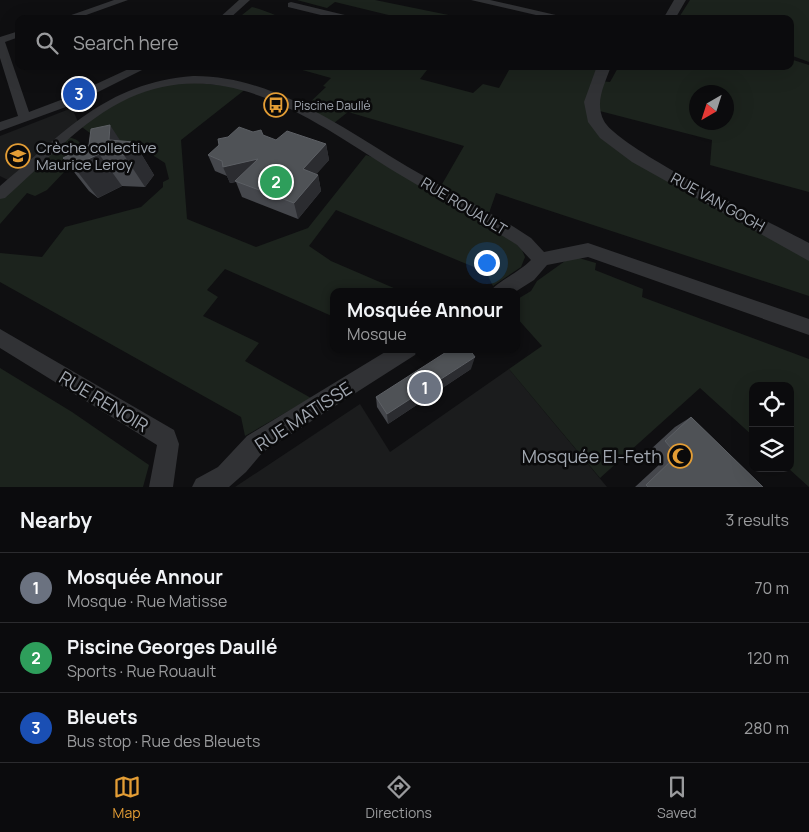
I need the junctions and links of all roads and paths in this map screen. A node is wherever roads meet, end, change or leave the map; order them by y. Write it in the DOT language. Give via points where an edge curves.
graph roads {
  1 [pos="88,0"];
  2 [pos="123,0"];
  3 [pos="245,0"];
  4 [pos="476,0"];
  5 [pos="675,1"];
  6 [pos="493,2"];
  7 [pos="290,4"];
  8 [pos="98,8"];
  9 [pos="77,15"];
  10 [pos="106,15"];
  11 [pos="228,15"];
  12 [pos="334,15"];
  13 [pos="550,15"];
  14 [pos="670,15"];
  15 [pos="15,35"];
  16 [pos="0,40"];
  17 [pos="137,70"];
  18 [pos="201,70"];
  19 [pos="603,70"];
  20 [pos="195,80"];
  21 [pos="107,85"];
  22 [pos="122,97"];
  23 [pos="25,118"];
  24 [pos="0,127"];
  25 [pos="629,150"];
  26 [pos="0,194"];
  27 [pos="809,246"];
  28 [pos="809,253"];
  29 [pos="542,259"];
  30 [pos="506,288"];
  31 [pos="809,327"];
  32 [pos="0,338"];
  33 [pos="402,353"];
  34 [pos="161,487"];
  35 [pos="204,487"];
  1 -- 8 [label="street"];
  2 -- 8 [label="street"];
  3 -- 11 [label="street"];
  4 -- 6 [label="street"];
  5 -- 14 [label="street"];
  6 -- 13 [label="street"];
  7 -- 12 [label="street"];
  8 -- 9 [label="street"];
  8 -- 10 [label="street"];
  15 -- 16 [label="street"];
  16 -- 23 [label="street"];
  17 -- 21 [label="street"];
  18 -- 20 [label="street"];
  19 -- 25 [label="street, RUE VAN GOGH" via="591,102 592,112 606,134"];
  20 -- 22 [label="street, RUE ROUAULT" via="166,83"];
  20 -- 29 [label="street, RUE ROUAULT" via="216,80 247,88 300,111 487,219 526,243"];
  21 -- 22 [label="street"];
  21 -- 23 [label="street"];
  22 -- 26 [label="street" via="79,125"];
  23 -- 24 [label="street"];
  25 -- 27 [label="street, RUE VAN GOGH" via="644,155"];
  25 -- 28 [label="street, RUE VAN GOGH"];
  29 -- 30 [label="street" via="528,276"];
  29 -- 31 [label="street" via="588,250"];
  32 -- 34 [label="street, RUE RENOIR" via="166,438 168,444"];
  33 -- 35 [label="street, RUE MATISSE" via="254,444 220,481"];
}
